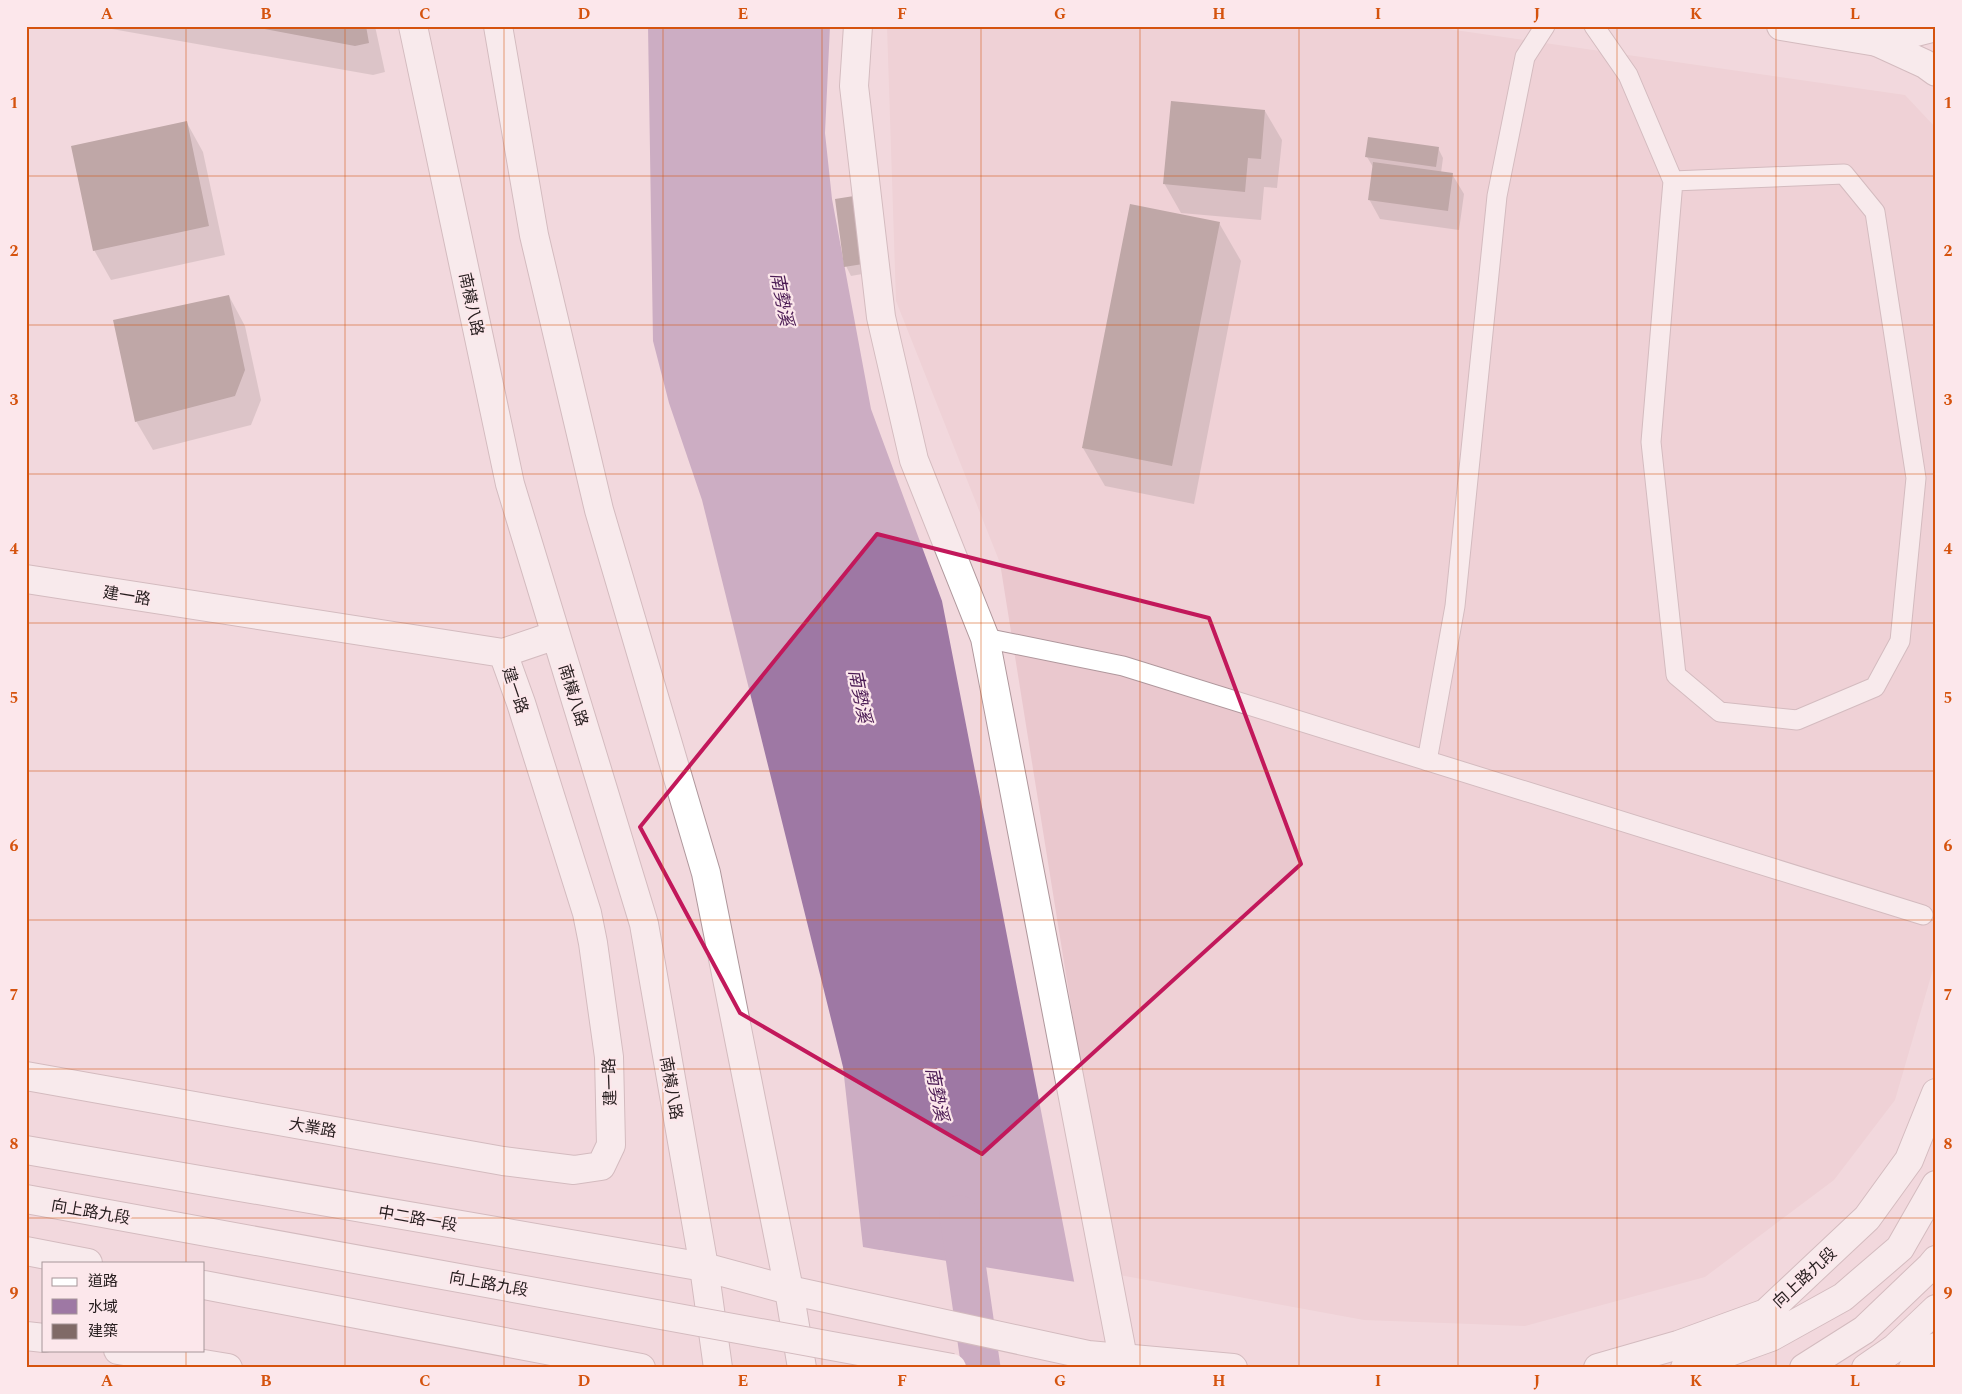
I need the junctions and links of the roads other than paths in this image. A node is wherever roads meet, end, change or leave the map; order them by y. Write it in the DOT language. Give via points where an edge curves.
graph roads {
  1 [pos="413,26"];
  2 [pos="498,26"];
  3 [pos="858,26"];
  4 [pos="1546,26"];
  5 [pos="1594,26"];
  6 [pos="1781,26"];
  7 [pos="1936,27"];
  8 [pos="1877,42"];
  9 [pos="1936,72"];
  10 [pos="1674,181"];
  11 [pos="26,579"];
  12 [pos="556,635"];
  13 [pos="986,638"];
  14 [pos="503,653"];
  15 [pos="1427,761"];
  16 [pos="1922,915"];
  17 [pos="26,1076"];
  18 [pos="1936,1093"];
  19 [pos="26,1150"];
  20 [pos="601,1166"];
  21 [pos="1936,1185"];
  22 [pos="26,1199"];
  23 [pos="26,1251"];
  24 [pos="1936,1260"];
  25 [pos="83,1262"];
  26 [pos="704,1267"];
  27 [pos="205,1285"];
  28 [pos="799,1292"];
  29 [pos="1936,1309"];
  30 [pos="26,1336"];
  31 [pos="42,1338"];
  32 [pos="1936,1347"];
  33 [pos="1895,1348"];
  34 [pos="130,1352"];
  35 [pos="1124,1358"];
  36 [pos="228,1368"];
  37 [pos="641,1368"];
  38 [pos="718,1368"];
  39 [pos="802,1368"];
  40 [pos="952,1368"];
  41 [pos="1233,1368"];
  42 [pos="1598,1368"];
  43 [pos="1685,1368"];
  44 [pos="1804,1368"];
  45 [pos="1834,1368"];
  46 [pos="1866,1368"];
  47 [pos="1913,1368"];
  1 -- 12 [label="street, 南橫八路" via="510,484"];
  2 -- 28 [label="street" via="534,235 599,510 706,873"];
  3 -- 13 [label="street" via="854,86 881,317 914,460"];
  4 -- 15 [label="lane" via="1525,57 1497,196 1455,606"];
  5 -- 10 [label="lane" via="1628,75"];
  6 -- 8 [label="street"];
  7 -- 8 [label="street"];
  8 -- 9 [label="street"];
  10 -- 10 [label="lane" via="1651,442 1676,675 1720,712 1797,720 1875,687 1900,641 1916,478 1875,212 1844,174"];
  11 -- 14 [label="street, 建一路"];
  12 -- 14 [label="street"];
  12 -- 26 [label="street, 南橫八路" via="644,924"];
  13 -- 15 [label="lane" via="1123,666"];
  13 -- 35 [label="street"];
  14 -- 20 [label="street, 建一路" via="587,913 593,944 609,1057 611,1145"];
  15 -- 16 [label="lane"];
  17 -- 20 [label="street, 大業路" via="503,1161 574,1170"];
  18 -- 42 [label="street, 向上路九段" via="1909,1160 1867,1218 1766,1313 1678,1345"];
  19 -- 26 [label="street, 中二路一段"];
  21 -- 43 [label="street" via="1900,1248 1843,1297 1771,1337"];
  22 -- 40 [label="street, 向上路九段, bridge"];
  23 -- 25 [label="street"];
  24 -- 44 [label="street" via="1864,1330"];
  26 -- 28 [label="street, 中二路一段"];
  26 -- 38 [label="street, 南橫八路"];
  27 -- 37 [label="street"];
  28 -- 35 [label="street, 中二路一段" via="1088,1355"];
  28 -- 39 [label="street"];
  29 -- 33 [label="street"];
  30 -- 31 [label="street"];
  32 -- 47 [label="street"];
  33 -- 45 [label="street"];
  33 -- 46 [label="street"];
  34 -- 36 [label="street"];
  35 -- 41 [label="street"];
}
